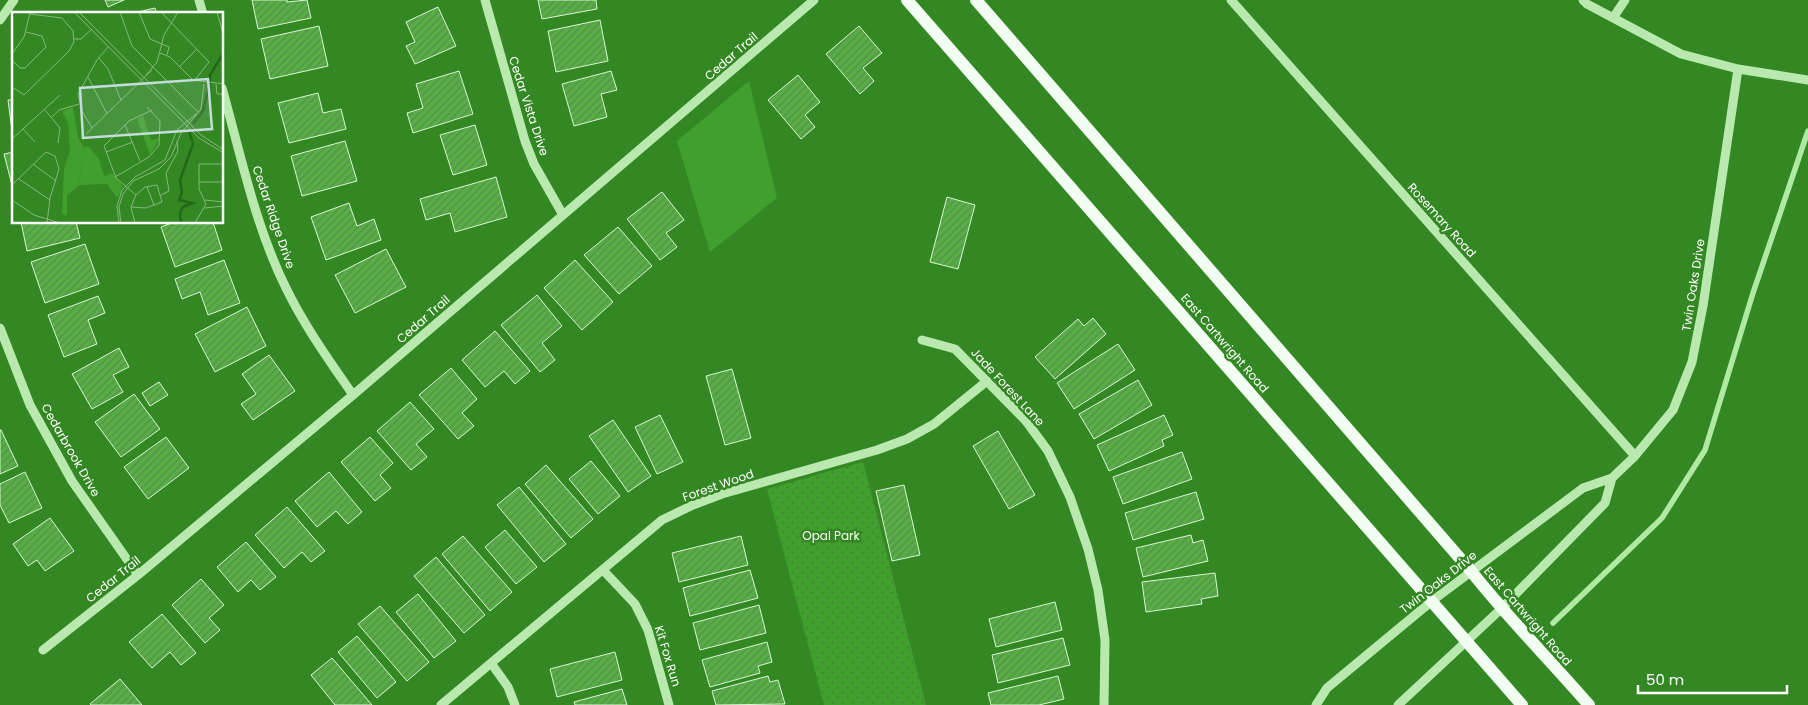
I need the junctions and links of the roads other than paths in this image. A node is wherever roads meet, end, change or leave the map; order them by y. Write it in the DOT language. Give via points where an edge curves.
graph roads {
  1 [pos="14,0"];
  2 [pos="485,0"];
  3 [pos="814,0"];
  4 [pos="907,0"];
  5 [pos="976,0"];
  6 [pos="1231,0"];
  7 [pos="1583,0"];
  8 [pos="1624,0"];
  9 [pos="1613,18"];
  10 [pos="0,20"];
  11 [pos="1738,69"];
  12 [pos="1808,80"];
  13 [pos="224,95"];
  14 [pos="563,215"];
  15 [pos="0,328"];
  16 [pos="922,340"];
  17 [pos="987,381"];
  18 [pos="353,395"];
  19 [pos="1634,456"];
  20 [pos="1612,478"];
  21 [pos="603,570"];
  22 [pos="1471,571"];
  23 [pos="138,575"];
  24 [pos="1432,601"];
  25 [pos="1501,609"];
  26 [pos="1466,641"];
  27 [pos="43,650"];
  28 [pos="491,663"];
  29 [pos="441,705"];
  30 [pos="515,705"];
  31 [pos="669,705"];
  32 [pos="1104,705"];
  33 [pos="1316,705"];
  34 [pos="1398,705"];
  35 [pos="1522,705"];
  36 [pos="1589,705"];
  1 -- 10 [label="street"];
  2 -- 14 [label="street, Cedar Vista Drive" via="525,142"];
  3 -- 14 [label="street, Cedar Trail"];
  4 -- 24 [label="main road, East Cartwright Road"];
  5 -- 22 [label="main road, East Cartwright Road"];
  6 -- 19 [label="street, Rosemary Road"];
  7 -- 9 [label="street"];
  8 -- 9 [label="street"];
  9 -- 11 [label="street" via="1681,54"];
  11 -- 12 [label="street"];
  11 -- 19 [label="street, Twin Oaks Drive" via="1692,362 1673,410"];
  13 -- 18 [label="street, Cedar Ridge Drive" via="266,241 308,329"];
  14 -- 18 [label="street, Cedar Trail"];
  15 -- 23 [label="street, Cedarbrook Drive" via="30,404 72,481"];
  16 -- 17 [label="street, Jade Forest Lane" via="955,349"];
  17 -- 21 [label="street, Forest Wood" via="934,424 907,440 722,494 662,520"];
  17 -- 32 [label="street, Jade Forest Lane" via="1026,421 1048,451 1070,497 1098,590 1105,640"];
  18 -- 23 [label="street, Cedar Trail"];
  19 -- 20 [label="street, Twin Oaks Drive"];
  20 -- 22 [label="street, Twin Oaks Drive" via="1584,488"];
  20 -- 25 [label="street, Twin Oaks Drive" via="1605,503"];
  21 -- 28 [label="street, Forest Wood"];
  21 -- 31 [label="street, Kit Fox Run" via="636,604 648,630"];
  22 -- 24 [label="street, Twin Oaks Drive"];
  22 -- 25 [label="main road, East Cartwright Road"];
  23 -- 27 [label="street, Cedar Trail"];
  24 -- 26 [label="main road, East Cartwright Road"];
  24 -- 33 [label="street, Twin Oaks Drive" via="1327,688"];
  25 -- 26 [label="street, Twin Oaks Drive"];
  25 -- 36 [label="main road, East Cartwright Road"];
  26 -- 34 [label="street, Twin Oaks Drive"];
  26 -- 35 [label="main road, East Cartwright Road"];
  28 -- 29 [label="street, Forest Wood"];
  28 -- 30 [label="street" via="508,687"];
}
